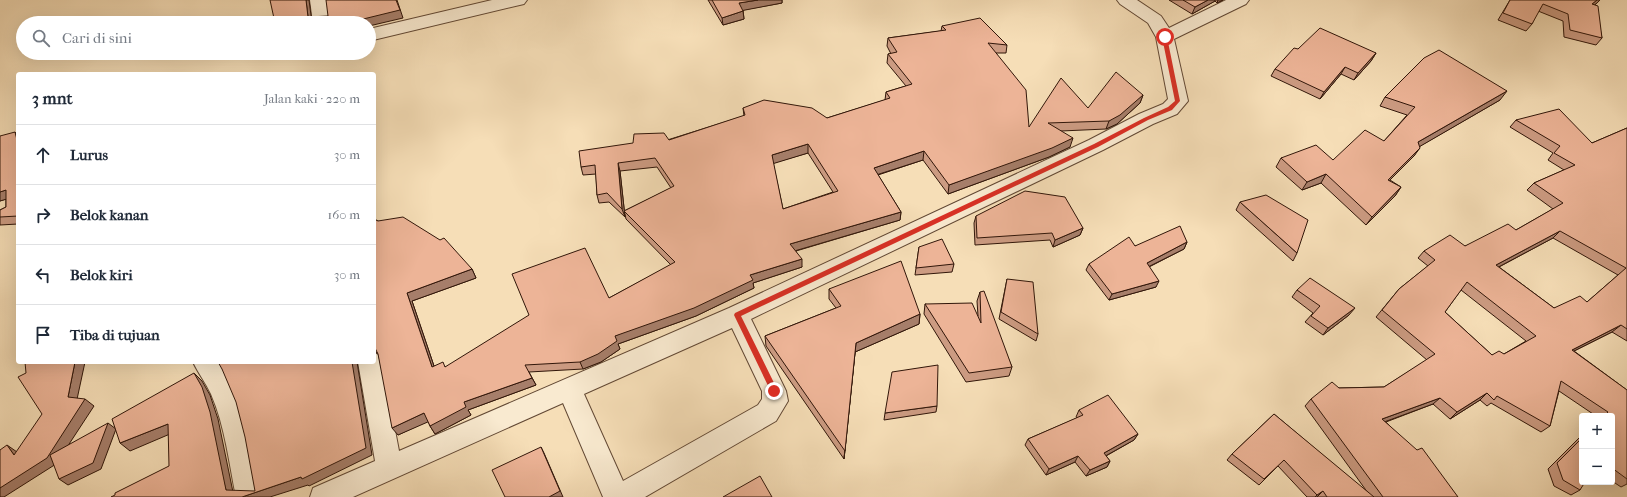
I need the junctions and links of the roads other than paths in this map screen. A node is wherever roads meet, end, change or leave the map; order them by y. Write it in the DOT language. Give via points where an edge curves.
graph roads {
  1 [pos="319,0"];
  2 [pos="518,0"];
  3 [pos="1126,0"];
  4 [pos="1240,0"];
  5 [pos="321,16"];
  6 [pos="376,33"];
  7 [pos="1165,37"];
  8 [pos="737,315"];
  9 [pos="207,364"];
  10 [pos="370,364"];
  11 [pos="569,389"];
  12 [pos="389,467"];
  13 [pos="249,497"];
  14 [pos="323,497"];
  15 [pos="616,497"];
  16 [pos="620,497"];
  1 -- 5 [label="street"];
  2 -- 6 [label="street"];
  3 -- 7 [label="street" via="1155,20"];
  4 -- 7 [label="street"];
  7 -- 8 [label="street" via="1178,101 1170,109"];
  8 -- 11 [label="street"];
  8 -- 16 [label="street" via="774,391 775,401 767,413"];
  9 -- 13 [label="street" via="228,401"];
  10 -- 12 [label="street"];
  11 -- 12 [label="street"];
  11 -- 15 [label="street"];
  12 -- 14 [label="street"];
}
